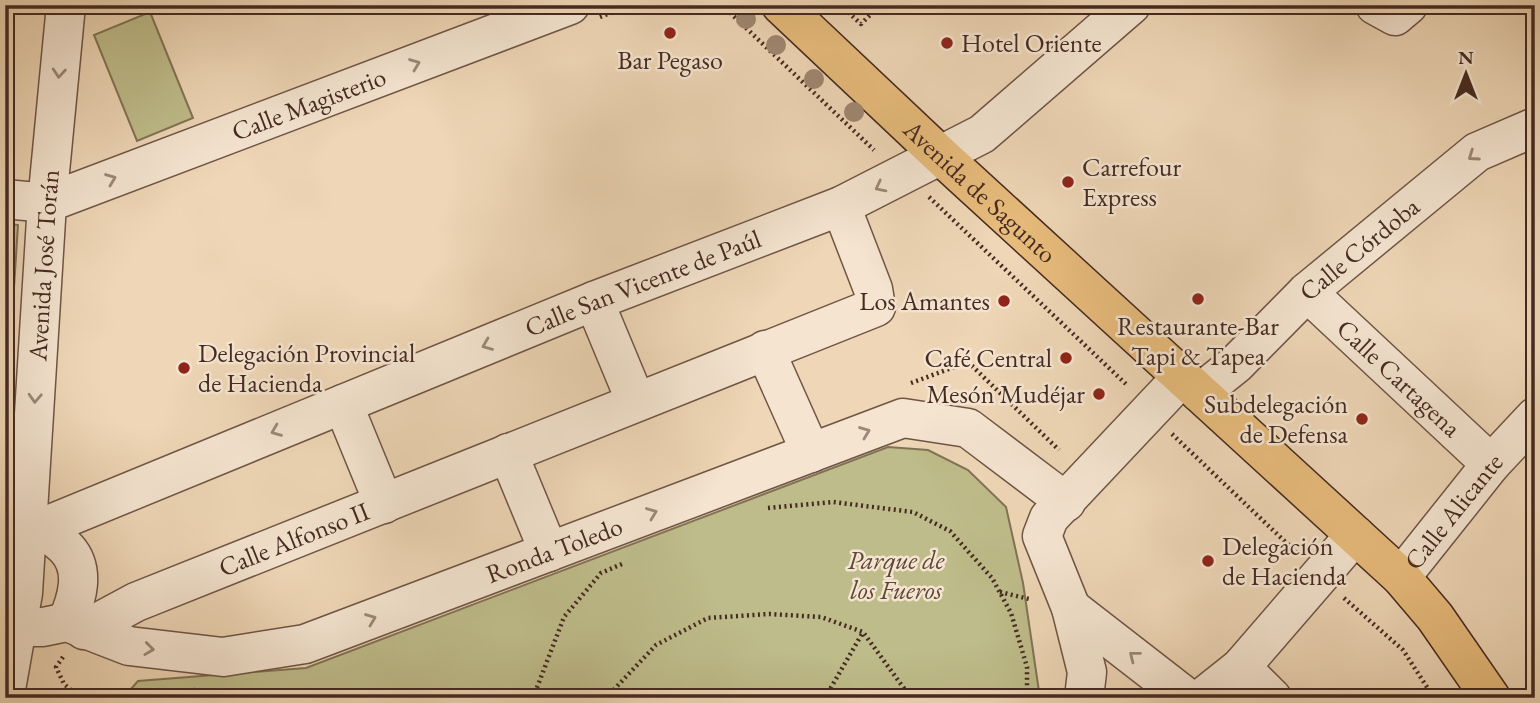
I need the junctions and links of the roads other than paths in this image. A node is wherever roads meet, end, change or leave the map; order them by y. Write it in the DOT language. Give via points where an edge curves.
graph roads {
  1 [pos="66,5"];
  2 [pos="781,5"];
  3 [pos="1131,5"];
  4 [pos="1375,5"];
  5 [pos="1408,5"];
  6 [pos="582,13"];
  7 [pos="1535,127"];
  8 [pos="941,156"];
  9 [pos="5,199"];
  10 [pos="47,204"];
  11 [pos="841,206"];
  12 [pos="1307,292"];
  13 [pos="594,301"];
  14 [pos="765,350"];
  15 [pos="1191,385"];
  16 [pos="636,401"];
  17 [pos="343,404"];
  18 [pos="1535,416"];
  19 [pos="508,453"];
  20 [pos="811,453"];
  21 [pos="1491,464"];
  22 [pos="1066,502"];
  23 [pos="384,504"];
  24 [pos="25,527"];
  25 [pos="1354,535"];
  26 [pos="549,552"];
  27 [pos="1401,577"];
  28 [pos="1071,608"];
  29 [pos="73,635"];
  30 [pos="15,639"];
  31 [pos="1241,667"];
  32 [pos="5,695"];
  33 [pos="1084,698"];
  34 [pos="1187,698"];
  35 [pos="1202,698"];
  36 [pos="1272,698"];
  37 [pos="1491,698"];
  1 -- 10 [label="street, Avenida José Torán, one-way"];
  2 -- 8 [label="main road, Avenida de Sagunto"];
  3 -- 8 [label="street, Calle San Vicente de Paúl" via="982,134"];
  4 -- 5 [label="street" via="1395,16"];
  10 -- 6 [label="street, Calle Magisterio, one-way"];
  7 -- 12 [label="street, Calle Córdoba, one-way" via="1476,152"];
  8 -- 11 [label="street, Calle San Vicente de Paúl, one-way"];
  8 -- 15 [label="main road, Avenida de Sagunto"];
  9 -- 10 [label="street"];
  10 -- 24 [label="street, Avenida José Torán, one-way"];
  11 -- 13 [label="street, Calle San Vicente de Paúl"];
  11 -- 14 [label="street, Calle Alfonso II" via="876,307"];
  12 -- 15 [label="street, Calle Córdoba" via="1236,364"];
  12 -- 21 [label="street, Calle Cartagena"];
  13 -- 16 [label="street"];
  13 -- 17 [label="street, Calle San Vicente de Paúl, one-way"];
  14 -- 16 [label="street, Calle Alfonso II"];
  14 -- 20 [label="street"];
  15 -- 22 [label="street" via="1151,410"];
  15 -- 25 [label="main road, Avenida de Sagunto"];
  16 -- 19 [label="street, Calle Alfonso II"];
  17 -- 23 [label="street"];
  17 -- 24 [label="street, Calle San Vicente de Paúl, one-way"];
  18 -- 21 [label="street, Calle Alicante"];
  19 -- 23 [label="street, Calle Alfonso II"];
  19 -- 26 [label="street"];
  20 -- 22 [label="street, Ronda Toledo, one-way" via="903,418 968,428"];
  26 -- 20 [label="street, Ronda Toledo, one-way"];
  21 -- 27 [label="street, Calle Alicante"];
  22 -- 28 [label="street" via="1049,518 1042,536"];
  23 -- 29 [label="street, Calle Alfonso II" via="136,602"];
  24 -- 29 [label="street" via="67,549 77,566"];
  24 -- 30 [label="street, Avenida José Torán" via="23,593"];
  25 -- 27 [label="main road, Avenida de Sagunto"];
  25 -- 31 [label="street"];
  29 -- 26 [label="street, Ronda Toledo, one-way" via="223,657 305,644"];
  27 -- 37 [label="main road, Avenida de Sagunto"];
  28 -- 33 [label="street" via="1087,672"];
  34 -- 28 [label="street, one-way"];
  29 -- 30 [label="street, Ronda Toledo" via="43,627"];
  30 -- 32 [label="street, Avenida José Torán"];
  31 -- 35 [label="street"];
  31 -- 36 [label="street"];
}
